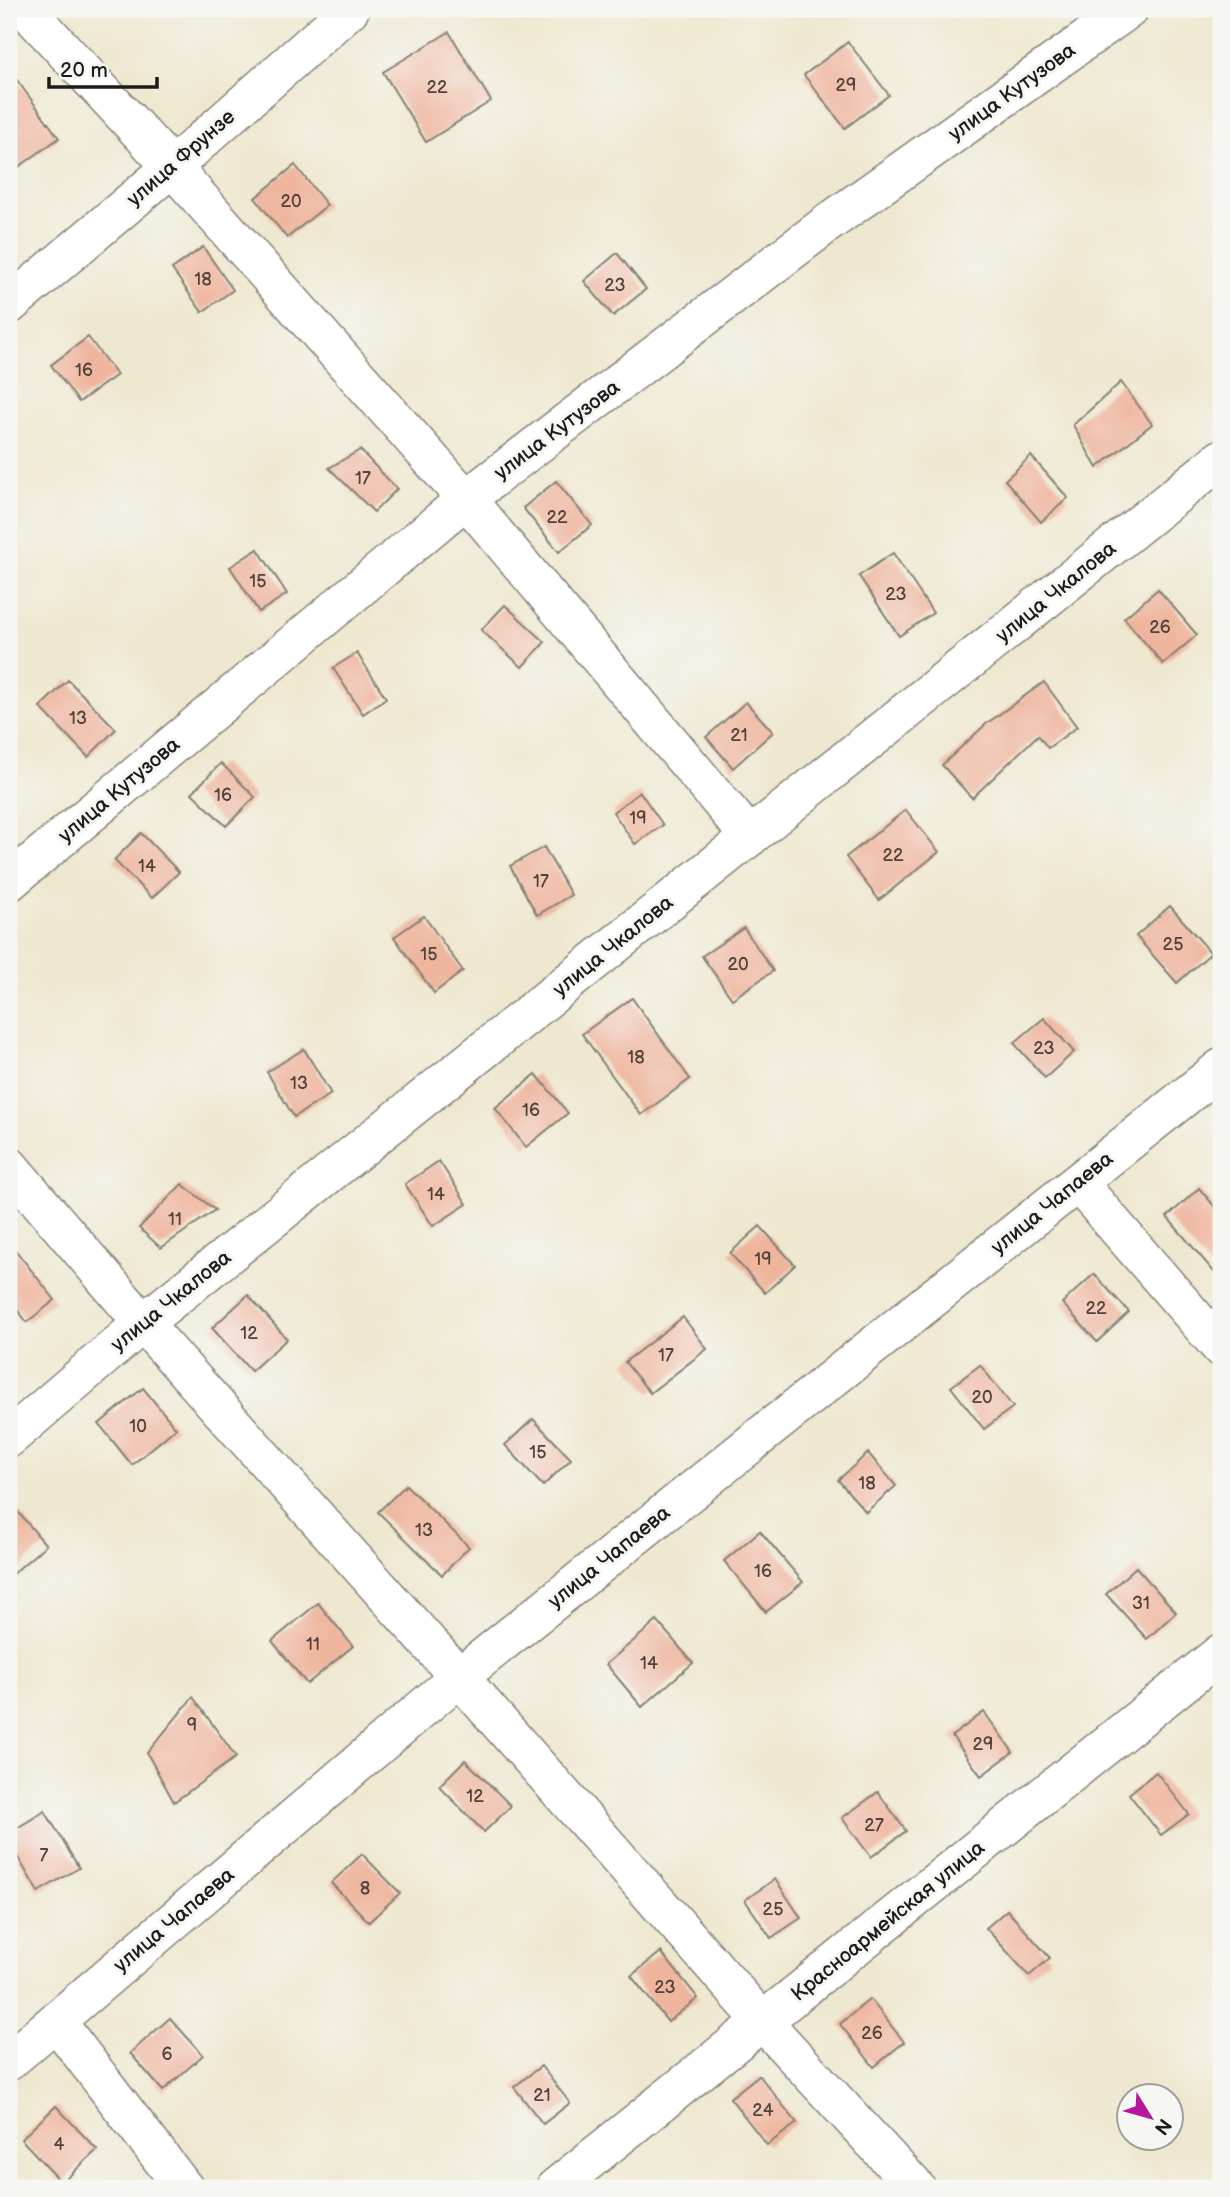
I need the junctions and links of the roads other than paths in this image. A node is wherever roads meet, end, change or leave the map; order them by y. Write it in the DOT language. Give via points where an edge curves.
graph roads {
  1 [pos="350,9"];
  2 [pos="1129,9"];
  3 [pos="34,18"];
  4 [pos="172,167"];
  5 [pos="9,305"];
  6 [pos="1221,459"];
  7 [pos="466,499"];
  8 [pos="750,837"];
  9 [pos="9,882"];
  10 [pos="1221,1068"];
  11 [pos="9,1166"];
  12 [pos="1078,1183"];
  13 [pos="143,1323"];
  14 [pos="1221,1348"];
  15 [pos="9,1438"];
  16 [pos="1221,1653"];
  17 [pos="459,1677"];
  18 [pos="56,2021"];
  19 [pos="763,2022"];
  20 [pos="9,2061"];
  21 [pos="184,2188"];
  22 [pos="555,2188"];
  23 [pos="916,2188"];
  1 -- 4 [label="street, улица Фрунзе"];
  2 -- 7 [label="street, улица Кутузова" via="828,223"];
  3 -- 4 [label="street"];
  4 -- 5 [label="street, улица Фрунзе"];
  4 -- 7 [label="street"];
  6 -- 8 [label="street, улица Чкалова"];
  7 -- 8 [label="street"];
  7 -- 9 [label="street, улица Кутузова"];
  8 -- 13 [label="street, улица Чкалова"];
  10 -- 12 [label="street, улица Чапаева"];
  11 -- 13 [label="street"];
  12 -- 14 [label="street"];
  12 -- 17 [label="street, улица Чапаева"];
  13 -- 15 [label="street, улица Чкалова"];
  13 -- 17 [label="street"];
  16 -- 19 [label="street, Красноармейская улица"];
  17 -- 18 [label="street, улица Чапаева"];
  17 -- 19 [label="street"];
  18 -- 20 [label="street, улица Чапаева"];
  18 -- 21 [label="street"];
  19 -- 22 [label="street, Красноармейская улица"];
  19 -- 23 [label="street"];
}
